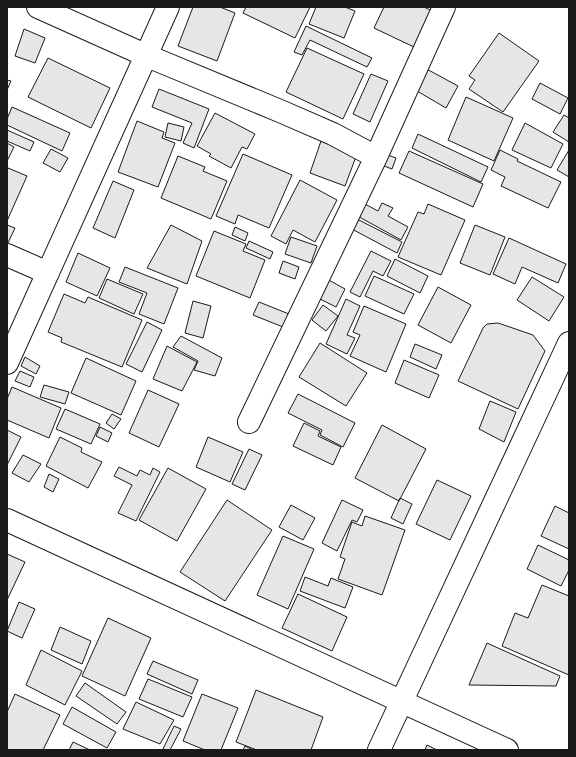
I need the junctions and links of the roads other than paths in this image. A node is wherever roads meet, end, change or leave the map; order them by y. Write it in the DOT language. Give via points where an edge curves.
graph roads {
  1 [pos="38,7"];
  2 [pos="168,7"];
  3 [pos="444,7"];
  4 [pos="145,56"];
  5 [pos="376,156"];
  6 [pos="7,254"];
  7 [pos="48,273"];
  8 [pos="569,343"];
  9 [pos="7,363"];
  10 [pos="249,422"];
  11 [pos="7,520"];
  12 [pos="401,701"];
  13 [pos="379,750"];
  14 [pos="507,750"];
  1 -- 4 [label="street"];
  2 -- 4 [label="street"];
  3 -- 5 [label="street"];
  4 -- 5 [label="street" via="280,111"];
  4 -- 7 [label="street"];
  5 -- 10 [label="street"];
  6 -- 7 [label="street"];
  7 -- 9 [label="street"];
  8 -- 12 [label="street"];
  11 -- 12 [label="street"];
  12 -- 13 [label="street"];
  12 -- 14 [label="street"];
}
